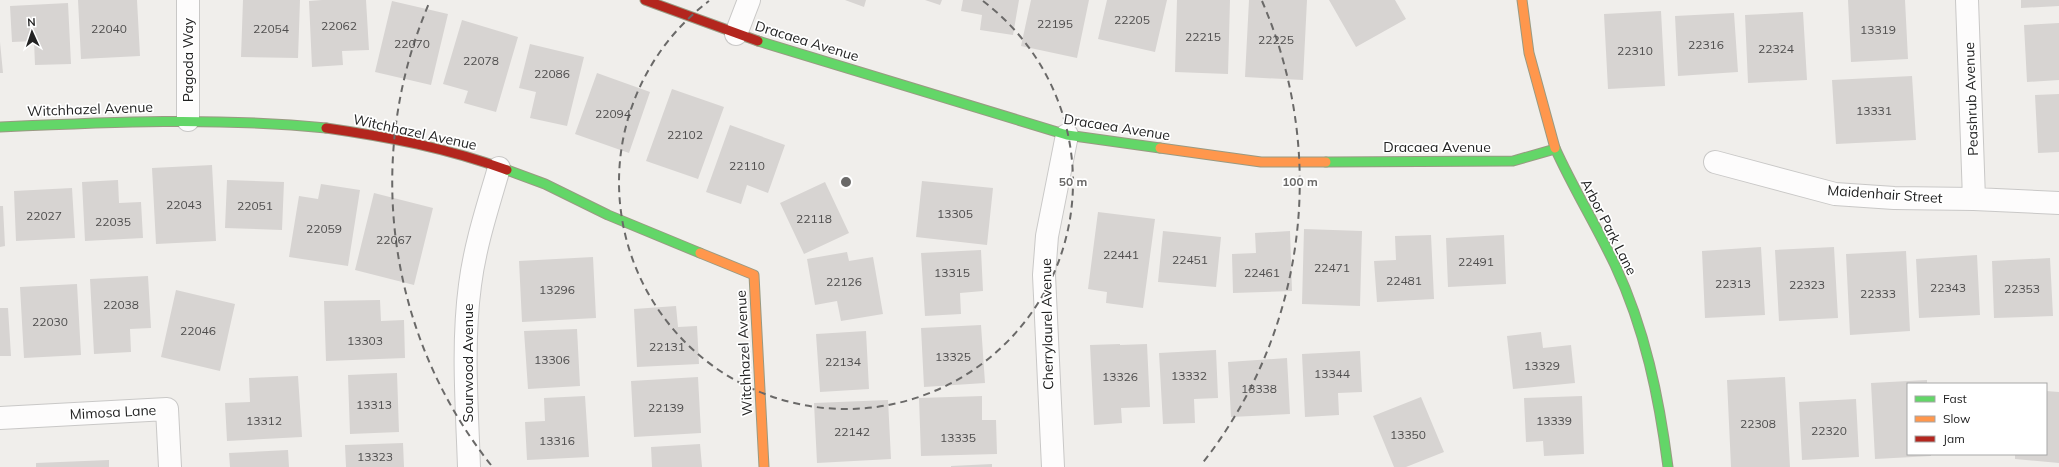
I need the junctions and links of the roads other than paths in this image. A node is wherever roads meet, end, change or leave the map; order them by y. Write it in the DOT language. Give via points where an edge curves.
graph roads {
  1 [pos="188,0"];
  2 [pos="645,0"];
  3 [pos="749,0"];
  4 [pos="1522,0"];
  5 [pos="1967,0"];
  6 [pos="736,34"];
  7 [pos="188,120"];
  8 [pos="0,127"];
  9 [pos="1067,135"];
  10 [pos="1555,149"];
  11 [pos="1714,162"];
  12 [pos="499,168"];
  13 [pos="1974,199"];
  14 [pos="2059,202"];
  15 [pos="0,418"];
  16 [pos="170,467"];
  17 [pos="469,467"];
  18 [pos="764,467"];
  19 [pos="1053,467"];
  20 [pos="1668,467"];
  1 -- 7 [label="street, Pagoda Way"];
  2 -- 6 [label="street, Dracaea Avenue"];
  3 -- 6 [label="street"];
  4 -- 10 [label="street, Arbor Park Lane" via="1529,53"];
  5 -- 13 [label="street, Peashrub Avenue"];
  6 -- 9 [label="street, Dracaea Avenue"];
  7 -- 8 [label="street, Witchhazel Avenue"];
  7 -- 12 [label="street, Witchhazel Avenue" via="266,122 326,128 395,139 466,155"];
  9 -- 10 [label="street, Dracaea Avenue" via="1261,162 1513,161"];
  9 -- 19 [label="street, Cherrylaurel Avenue" via="1047,236 1044,274"];
  10 -- 20 [label="street, Arbor Park Lane" via="1615,265 1638,321 1654,378"];
  11 -- 13 [label="street, Maidenhair Street" via="1835,194"];
  12 -- 17 [label="street, Sourwood Avenue" via="476,249 470,284 466,326"];
  12 -- 18 [label="street, Witchhazel Avenue" via="545,184 608,215 754,275"];
  13 -- 14 [label="street, Maidenhair Street"];
  15 -- 16 [label="street, Mimosa Lane" via="167,409"];
}
